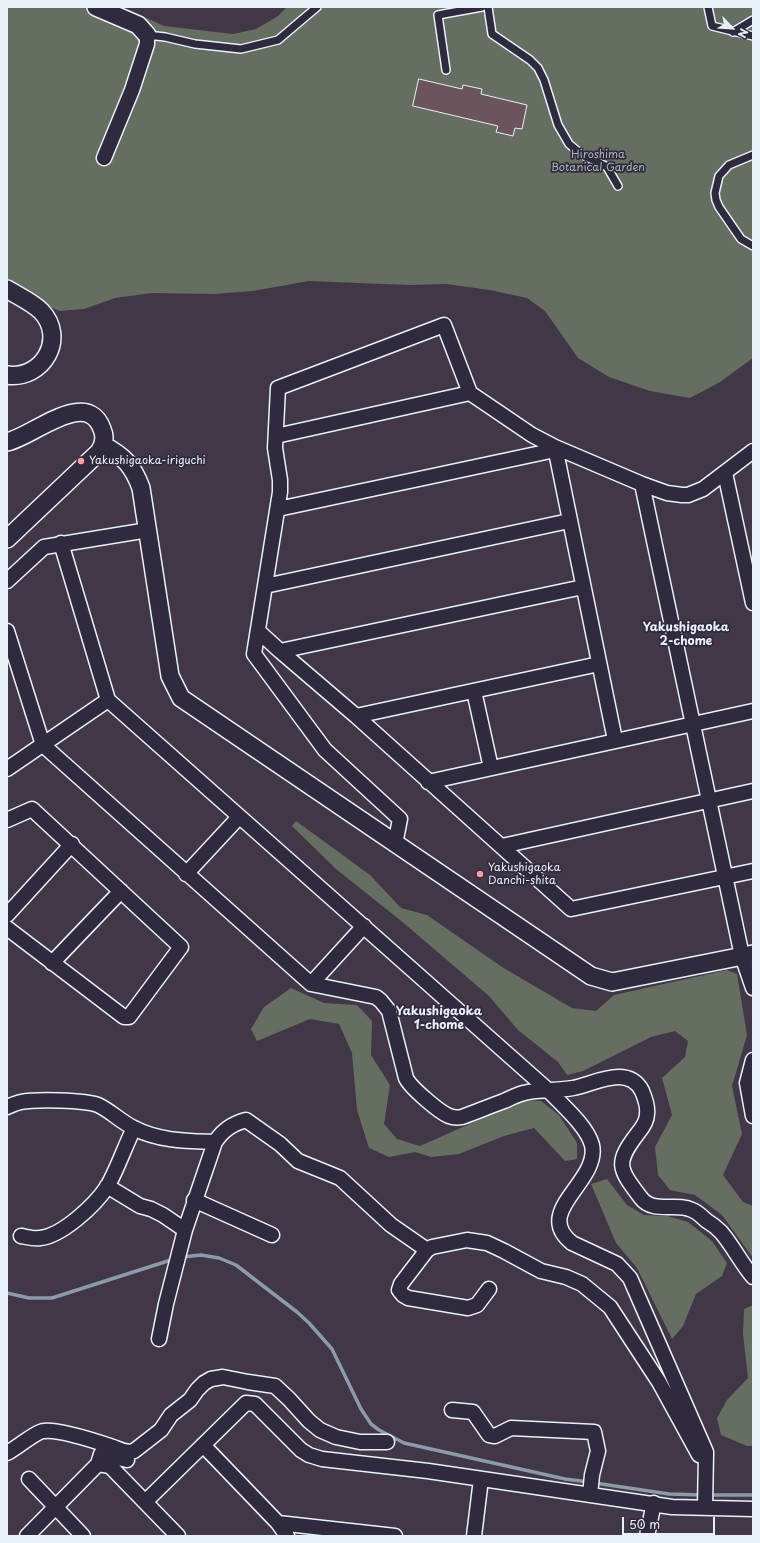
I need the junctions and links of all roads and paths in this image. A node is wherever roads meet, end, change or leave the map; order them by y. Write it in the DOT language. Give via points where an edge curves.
graph roads {
  1 [pos="96,7"];
  2 [pos="317,7"];
  3 [pos="482,7"];
  4 [pos="488,7"];
  5 [pos="708,7"];
  6 [pos="753,20"];
  7 [pos="733,32"];
  8 [pos="147,35"];
  9 [pos="753,36"];
  10 [pos="446,70"];
  11 [pos="753,155"];
  12 [pos="104,158"];
  13 [pos="618,186"];
  14 [pos="753,246"];
  15 [pos="7,289"];
  16 [pos="7,375"];
  17 [pos="470,393"];
  18 [pos="276,436"];
  19 [pos="7,442"];
  20 [pos="103,445"];
  21 [pos="555,448"];
  22 [pos="753,451"];
  23 [pos="725,473"];
  24 [pos="642,484"];
  25 [pos="278,509"];
  26 [pos="569,522"];
  27 [pos="148,530"];
  28 [pos="7,539"];
  29 [pos="61,543"];
  30 [pos="7,580"];
  31 [pos="265,586"];
  32 [pos="583,587"];
  33 [pos="753,603"];
  34 [pos="7,631"];
  35 [pos="258,631"];
  36 [pos="280,652"];
  37 [pos="599,664"];
  38 [pos="474,691"];
  39 [pos="108,700"];
  40 [pos="753,711"];
  41 [pos="356,716"];
  42 [pos="693,724"];
  43 [pos="615,740"];
  44 [pos="42,745"];
  45 [pos="491,768"];
  46 [pos="7,770"];
  47 [pos="428,782"];
  48 [pos="753,791"];
  49 [pos="710,801"];
  50 [pos="239,817"];
  51 [pos="7,820"];
  52 [pos="72,844"];
  53 [pos="395,844"];
  54 [pos="502,846"];
  55 [pos="753,871"];
  56 [pos="186,874"];
  57 [pos="726,877"];
  58 [pos="121,891"];
  59 [pos="7,916"];
  60 [pos="364,926"];
  61 [pos="7,928"];
  62 [pos="748,955"];
  63 [pos="52,963"];
  64 [pos="311,984"];
  65 [pos="753,988"];
  66 [pos="753,1060"];
  67 [pos="548,1090"];
  68 [pos="7,1107"];
  69 [pos="753,1116"];
  70 [pos="134,1128"];
  71 [pos="215,1142"];
  72 [pos="107,1186"];
  73 [pos="194,1200"];
  74 [pos="185,1230"];
  75 [pos="272,1235"];
  76 [pos="22,1236"];
  77 [pos="427,1250"];
  78 [pos="753,1276"];
  79 [pos="489,1289"];
  80 [pos="159,1339"];
  81 [pos="452,1410"];
  82 [pos="387,1442"];
  83 [pos="203,1444"];
  84 [pos="139,1448"];
  85 [pos="7,1453"];
  86 [pos="98,1464"];
  87 [pos="705,1466"];
  88 [pos="482,1478"];
  89 [pos="29,1479"];
  90 [pos="590,1492"];
  91 [pos="145,1502"];
  92 [pos="654,1503"];
  93 [pos="705,1505"];
  94 [pos="56,1508"];
  95 [pos="753,1509"];
  96 [pos="278,1523"];
  97 [pos="27,1536"];
  98 [pos="83,1536"];
  99 [pos="178,1536"];
  100 [pos="287,1536"];
  101 [pos="395,1536"];
  102 [pos="474,1536"];
  103 [pos="647,1536"];
  1 -- 8 [label="street" via="138,25"];
  2 -- 8 [label="lane" via="278,40 241,49"];
  3 -- 10 [label="lane" via="438,15"];
  4 -- 13 [label="lane" via="492,34 538,68 558,125 569,144 581,154 607,167"];
  5 -- 7 [label="lane" via="712,26"];
  6 -- 7 [label="lane"];
  7 -- 9 [label="lane"];
  8 -- 12 [label="street" via="147,44 132,90"];
  11 -- 14 [label="lane" via="729,164 719,176 715,192 719,207 741,239"];
  15 -- 16 [label="street" via="41,311 48,322 52,337 50,352 43,362 31,372"];
  17 -- 18 [label="street"];
  17 -- 18 [label="street" via="444,325 278,388"];
  17 -- 21 [label="street"];
  18 -- 25 [label="street" via="275,448 280,480"];
  19 -- 20 [label="street" via="25,436 64,415 81,412 99,422 104,436"];
  20 -- 27 [label="street" via="121,456 133,468 141,488"];
  20 -- 28 [label="street" via="99,452"];
  21 -- 24 [label="street"];
  21 -- 25 [label="street"];
  21 -- 26 [label="street"];
  22 -- 23 [label="street"];
  23 -- 24 [label="street" via="688,495 674,495"];
  23 -- 33 [label="street"];
  24 -- 42 [label="street"];
  25 -- 31 [label="street"];
  26 -- 31 [label="street"];
  26 -- 32 [label="street"];
  27 -- 29 [label="street"];
  27 -- 53 [label="street" via="170,676 180,698"];
  29 -- 30 [label="street" via="44,547"];
  29 -- 39 [label="street"];
  31 -- 35 [label="street"];
  32 -- 36 [label="street"];
  32 -- 37 [label="street"];
  34 -- 44 [label="street"];
  35 -- 36 [label="street"];
  35 -- 53 [label="street" via="254,654 325,750 400,818"];
  36 -- 41 [label="street"];
  37 -- 38 [label="street"];
  37 -- 43 [label="street"];
  38 -- 41 [label="street"];
  38 -- 45 [label="street"];
  39 -- 44 [label="street"];
  39 -- 50 [label="street"];
  40 -- 42 [label="street"];
  41 -- 47 [label="street"];
  42 -- 43 [label="street"];
  42 -- 49 [label="street"];
  43 -- 45 [label="street"];
  44 -- 46 [label="street"];
  44 -- 56 [label="street"];
  45 -- 47 [label="street"];
  47 -- 54 [label="street"];
  48 -- 49 [label="street"];
  49 -- 54 [label="street"];
  49 -- 57 [label="street"];
  50 -- 56 [label="street"];
  50 -- 60 [label="street"];
  51 -- 52 [label="street" via="32,808"];
  52 -- 58 [label="street"];
  52 -- 59 [label="street"];
  53 -- 62 [label="street" via="591,976 612,982"];
  54 -- 57 [label="street" via="571,909"];
  55 -- 57 [label="street"];
  56 -- 64 [label="street"];
  57 -- 62 [label="street"];
  58 -- 63 [label="street"];
  58 -- 63 [label="street" via="180,947 129,1017 124,1017"];
  60 -- 64 [label="street"];
  60 -- 67 [label="street"];
  61 -- 63 [label="street"];
  62 -- 65 [label="street"];
  64 -- 67 [label="street" via="376,997 381,1001 389,1011 408,1083 451,1117 462,1117 524,1093"];
  66 -- 69 [label="street" via="747,1083"];
  67 -- 78 [label="street" via="572,1088 614,1077 625,1077 636,1083 646,1100 648,1113 644,1125 622,1156 624,1172 642,1200 648,1204 659,1207 684,1207 702,1216 720,1231"];
  67 -- 87 [label="street" via="586,1132 592,1147 592,1160 588,1171 560,1211 561,1229 572,1243 617,1264 630,1278 706,1452"];
  68 -- 70 [label="street" via="37,1100 96,1104"];
  70 -- 71 [label="street" via="173,1140"];
  70 -- 72 [label="street"];
  71 -- 73 [label="street"];
  71 -- 77 [label="street" via="230,1125 246,1120 280,1144 298,1161 340,1178 391,1225"];
  72 -- 74 [label="street" via="140,1206 163,1215"];
  72 -- 76 [label="street" via="79,1218 61,1229 40,1238"];
  73 -- 74 [label="street"];
  73 -- 75 [label="street"];
  74 -- 80 [label="street"];
  77 -- 79 [label="street" via="401,1284 399,1290 403,1295 468,1308 477,1305"];
  77 -- 87 [label="street" via="467,1240 487,1243 541,1271 582,1284 610,1306 659,1382"];
  81 -- 90 [label="street" via="473,1412 489,1435 495,1436 511,1428 594,1432 598,1451"];
  82 -- 84 [label="street" via="360,1442 336,1437 320,1430 309,1421 275,1386 222,1377 211,1379 200,1387 190,1400 171,1415 161,1430"];
  83 -- 88 [label="street" via="246,1403 255,1404 309,1455 334,1461"];
  83 -- 91 [label="street"];
  83 -- 96 [label="street"];
  84 -- 85 [label="street" via="129,1452 65,1434 43,1431"];
  84 -- 86 [label="street" via="136,1457 127,1460 101,1454"];
  86 -- 91 [label="street" via="110,1466"];
  86 -- 94 [label="street"];
  87 -- 93 [label="street"];
  88 -- 90 [label="street"];
  88 -- 102 [label="street"];
  89 -- 94 [label="street"];
  90 -- 92 [label="street"];
  91 -- 99 [label="street"];
  92 -- 93 [label="street" via="672,1507"];
  92 -- 103 [label="street"];
  93 -- 95 [label="street"];
  94 -- 97 [label="street"];
  94 -- 98 [label="street"];
  96 -- 100 [label="street"];
  96 -- 101 [label="street"];
}
